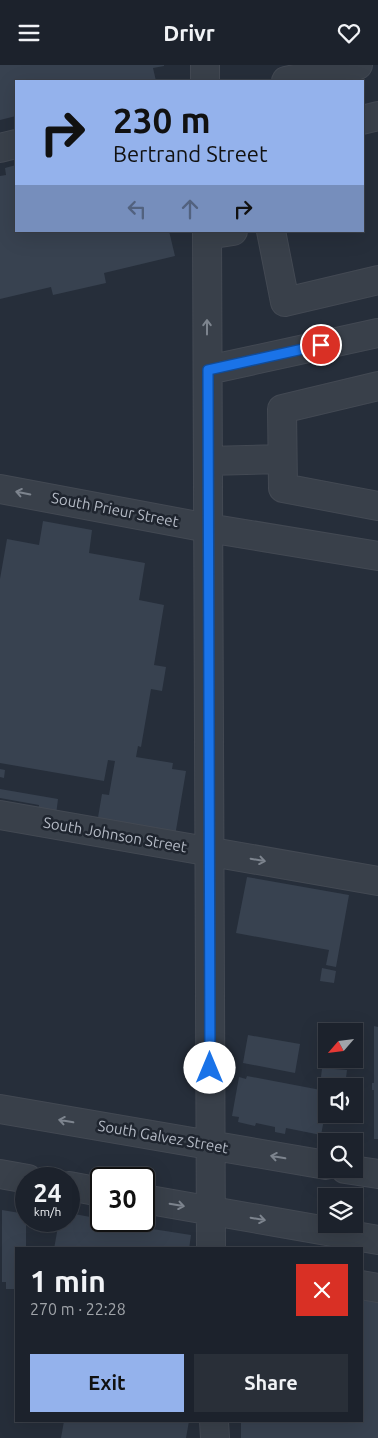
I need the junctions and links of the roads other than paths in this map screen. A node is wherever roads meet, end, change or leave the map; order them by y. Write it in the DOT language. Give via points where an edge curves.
graph roads {
  1 [pos="205,65"];
  2 [pos="358,65"];
  3 [pos="205,80"];
  4 [pos="290,80"];
  5 [pos="378,116"];
  6 [pos="364,120"];
  7 [pos="15,144"];
  8 [pos="0,148"];
  9 [pos="216,232"];
  10 [pos="271,232"];
  11 [pos="378,280"];
  12 [pos="378,333"];
  13 [pos="208,370"];
  14 [pos="378,386"];
  15 [pos="282,459"];
  16 [pos="208,461"];
  17 [pos="0,489"];
  18 [pos="378,506"];
  19 [pos="208,528"];
  20 [pos="378,556"];
  21 [pos="0,815"];
  22 [pos="210,852"];
  23 [pos="378,881"];
  24 [pos="0,1109"];
  25 [pos="210,1145"];
  26 [pos="318,1164"];
  27 [pos="363,1172"];
  28 [pos="0,1174"];
  29 [pos="378,1174"];
  30 [pos="15,1177"];
  31 [pos="155,1201"];
  32 [pos="210,1211"];
  33 [pos="378,1240"];
  34 [pos="211,1247"];
  35 [pos="363,1285"];
  36 [pos="378,1288"];
  37 [pos="214,1422"];
  38 [pos="215,1438"];
  1 -- 3 [label="street"];
  2 -- 4 [label="street"];
  5 -- 6 [label="street"];
  7 -- 8 [label="street"];
  13 -- 9 [label="street, one-way"];
  10 -- 11 [label="street" via="285,302"];
  12 -- 13 [label="street"];
  13 -- 16 [label="street"];
  14 -- 15 [label="street" via="282,409"];
  15 -- 16 [label="street"];
  15 -- 18 [label="street" via="283,489"];
  16 -- 19 [label="street"];
  19 -- 17 [label="street, South Prieur Street, one-way"];
  19 -- 20 [label="street, South Prieur Street"];
  19 -- 22 [label="street"];
  21 -- 22 [label="street, South Johnson Street"];
  22 -- 23 [label="street, South Johnson Street, one-way"];
  22 -- 25 [label="street"];
  25 -- 24 [label="street, South Galvez Street, one-way"];
  26 -- 25 [label="street, South Galvez Street, one-way"];
  25 -- 32 [label="street"];
  27 -- 29 [label="street"];
  28 -- 30 [label="street"];
  31 -- 32 [label="street, one-way"];
  32 -- 33 [label="street, one-way"];
  32 -- 34 [label="street"];
  35 -- 36 [label="street"];
  37 -- 38 [label="street"];
}
